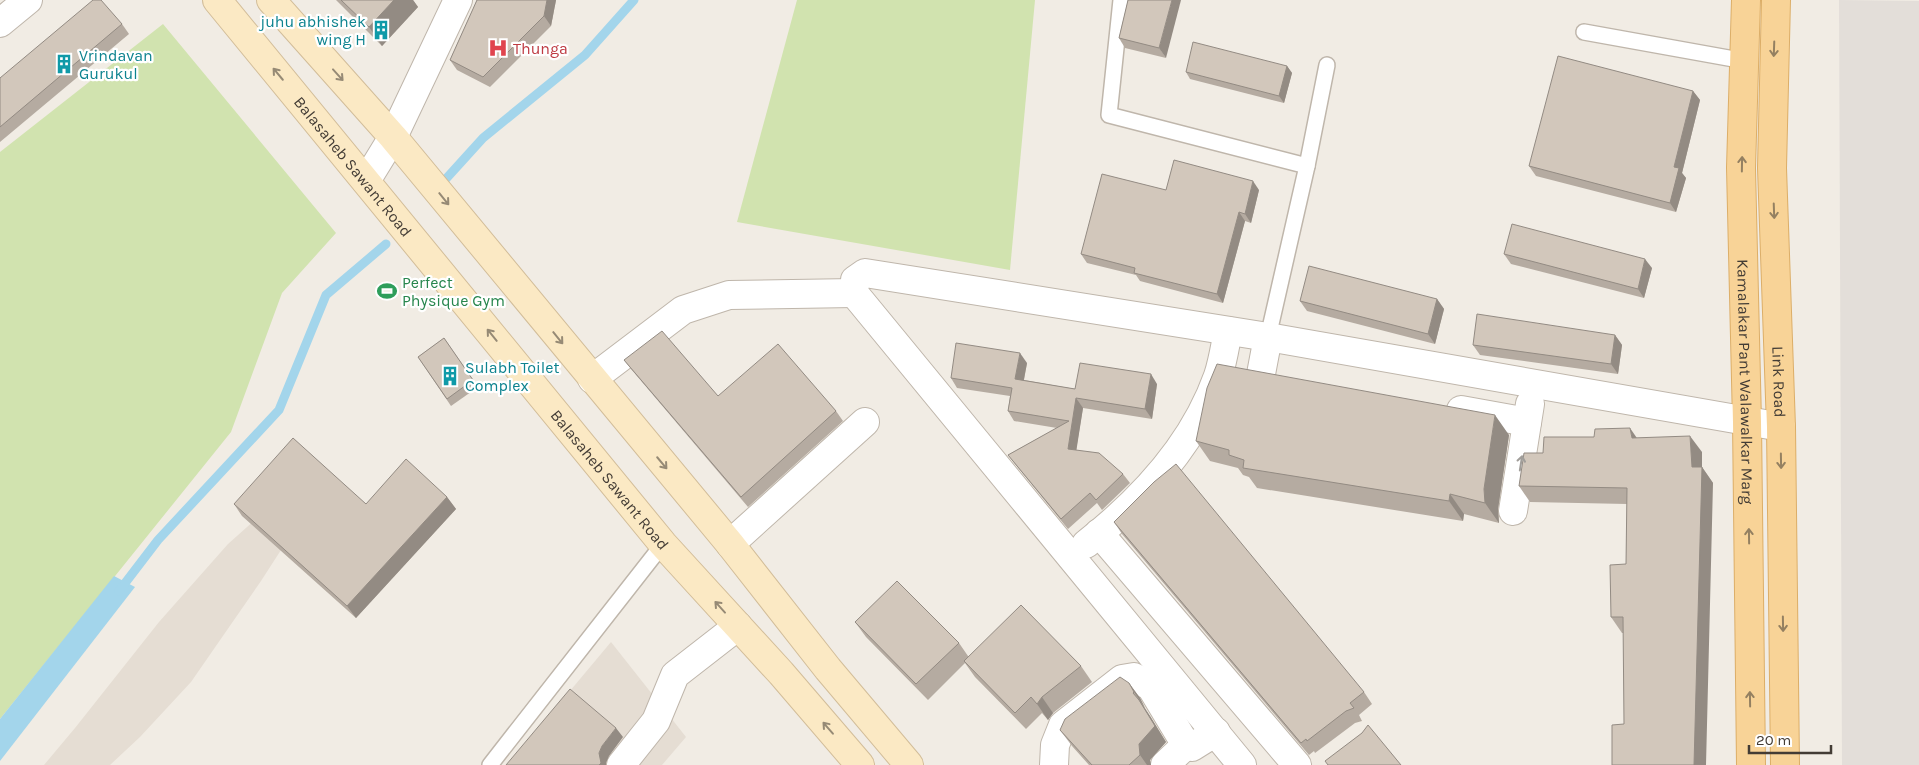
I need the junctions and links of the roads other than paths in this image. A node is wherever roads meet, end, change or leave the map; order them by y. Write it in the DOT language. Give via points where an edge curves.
graph roads {
  1 [pos="28,0"];
  2 [pos="217,0"];
  3 [pos="271,0"];
  4 [pos="457,0"];
  5 [pos="1121,0"];
  6 [pos="1746,0"];
  7 [pos="1776,0"];
  8 [pos="0,23"];
  9 [pos="1584,32"];
  10 [pos="1745,61"];
  11 [pos="1327,65"];
  12 [pos="394,137"];
  13 [pos="1307,166"];
  14 [pos="366,181"];
  15 [pos="854,293"];
  16 [pos="1228,331"];
  17 [pos="1268,337"];
  18 [pos="1221,366"];
  19 [pos="1261,374"];
  20 [pos="592,379"];
  21 [pos="1289,379"];
  22 [pos="1533,384"];
  23 [pos="1441,407"];
  24 [pos="865,422"];
  25 [pos="1527,422"];
  26 [pos="1747,422"];
  27 [pos="1781,427"];
  28 [pos="1513,512"];
  29 [pos="1099,533"];
  30 [pos="663,544"];
  31 [pos="730,544"];
  32 [pos="1071,556"];
  33 [pos="1150,592"];
  34 [pos="1120,617"];
  35 [pos="738,626"];
  36 [pos="1216,732"];
  37 [pos="1186,745"];
  38 [pos="490,765"];
  39 [pos="621,765"];
  40 [pos="860,765"];
  41 [pos="909,765"];
  42 [pos="1054,765"];
  43 [pos="1165,765"];
  44 [pos="1242,765"];
  45 [pos="1297,765"];
  46 [pos="1751,765"];
  47 [pos="1785,765"];
  1 -- 8 [label="street"];
  14 -- 2 [label="main road, Balasaheb Sawant Road, one-way"];
  3 -- 12 [label="main road, one-way"];
  4 -- 12 [label="street"];
  5 -- 13 [label="lane" via="1109,115"];
  6 -- 10 [label="main road, Kamalakar Pant Walawalkar Marg"];
  7 -- 27 [label="main road, Link Road, one-way" via="1772,168"];
  9 -- 10 [label="lane"];
  26 -- 10 [label="main road, Kamalakar Pant Walawalkar Marg, one-way" via="1741,168"];
  11 -- 13 [label="lane"];
  12 -- 14 [label="street"];
  12 -- 20 [label="main road, one-way"];
  13 -- 17 [label="lane"];
  30 -- 14 [label="main road, Balasaheb Sawant Road, one-way"];
  15 -- 16 [label="street" via="855,280 865,273"];
  15 -- 20 [label="street" via="729,295 682,310"];
  15 -- 32 [label="street"];
  16 -- 17 [label="street"];
  16 -- 18 [label="street"];
  17 -- 19 [label="street"];
  17 -- 22 [label="street"];
  18 -- 19 [label="street"];
  18 -- 29 [label="street" via="1192,433 1135,502"];
  19 -- 21 [label="street"];
  20 -- 31 [label="main road, one-way"];
  22 -- 25 [label="street"];
  22 -- 26 [label="street"];
  23 -- 25 [label="street"];
  24 -- 31 [label="street"];
  28 -- 25 [label="street, one-way"];
  26 -- 27 [label="street"];
  46 -- 26 [label="main road, Kamalakar Pant Walawalkar Marg, one-way"];
  27 -- 47 [label="main road, Link Road, one-way"];
  29 -- 32 [label="street"];
  29 -- 33 [label="street"];
  35 -- 30 [label="main road, Balasaheb Sawant Road, one-way"];
  30 -- 38 [label="lane"];
  31 -- 41 [label="main road" via="828,669"];
  32 -- 34 [label="street"];
  33 -- 34 [label="street"];
  33 -- 45 [label="street"];
  34 -- 36 [label="street"];
  35 -- 39 [label="street" via="675,675 656,721"];
  40 -- 35 [label="main road, Balasaheb Sawant Road, one-way"];
  36 -- 37 [label="street" via="1192,747"];
  36 -- 44 [label="street"];
  37 -- 42 [label="street" via="1150,686 1134,677 1122,679 1063,725 1055,745"];
  37 -- 43 [label="street"];
}
